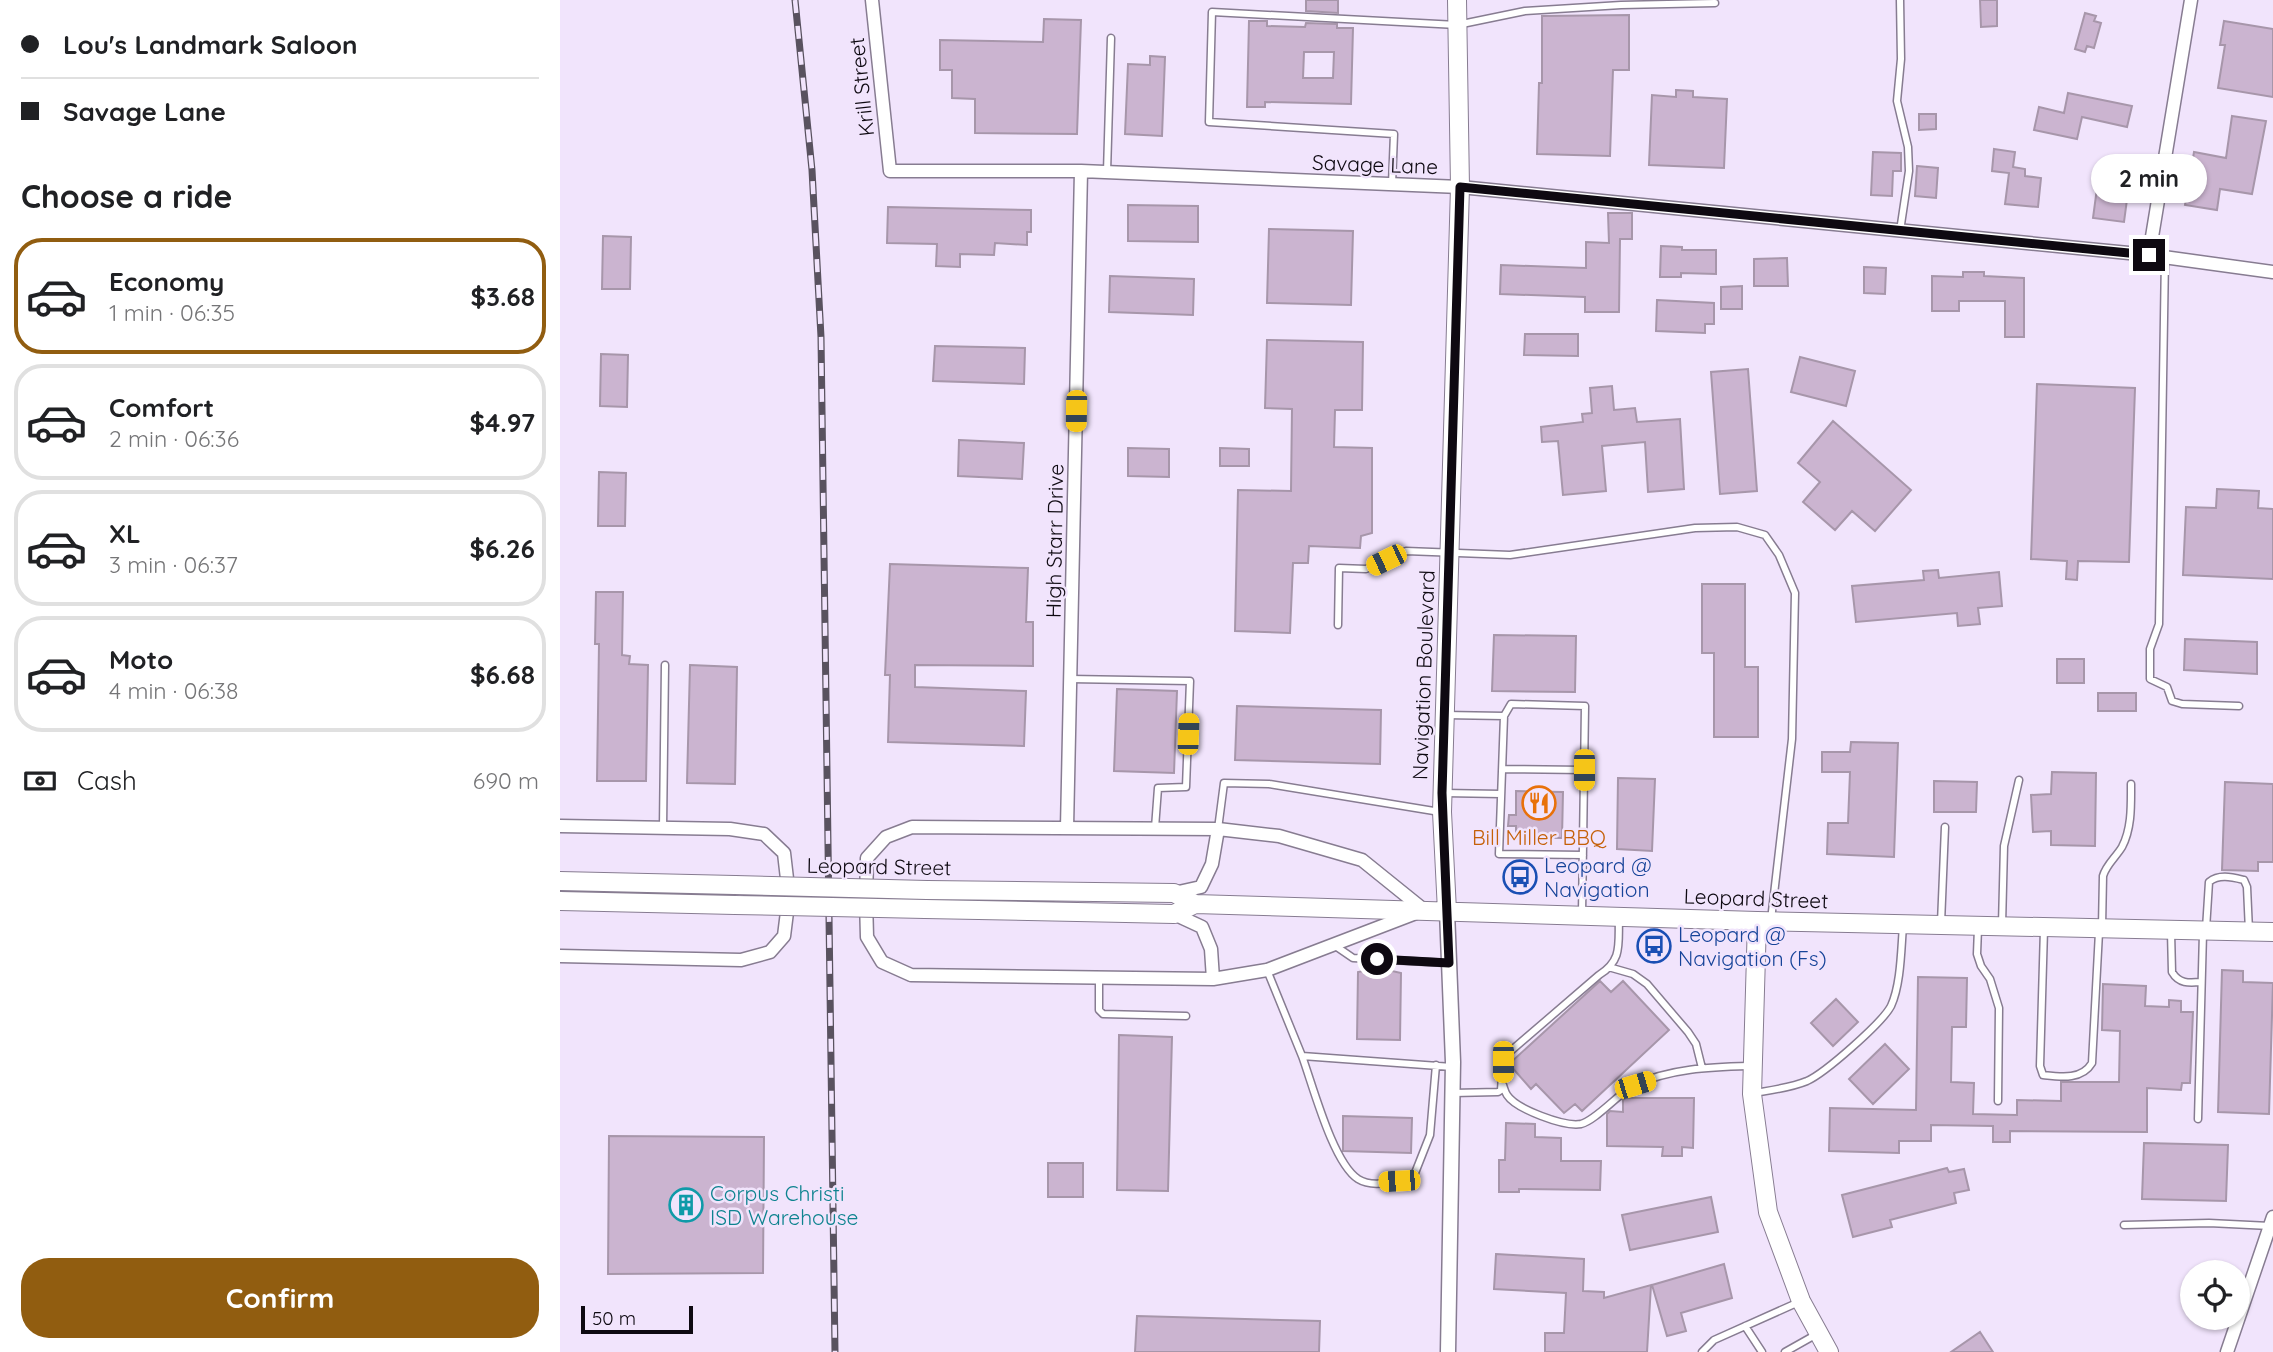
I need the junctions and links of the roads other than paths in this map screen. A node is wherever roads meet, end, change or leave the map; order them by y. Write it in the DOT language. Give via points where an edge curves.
graph roads {
  1 [pos="872,0"];
  2 [pos="1457,0"];
  3 [pos="1900,0"];
  4 [pos="2191,0"];
  5 [pos="1715,3"];
  6 [pos="1457,25"];
  7 [pos="1111,38"];
  8 [pos="890,170"];
  9 [pos="1081,170"];
  10 [pos="1107,172"];
  11 [pos="1392,184"];
  12 [pos="1460,187"];
  13 [pos="1900,231"];
  14 [pos="2149,255"];
  15 [pos="2165,257"];
  16 [pos="2273,272"];
  17 [pos="1451,551"];
  18 [pos="1338,625"];
  19 [pos="665,665"];
  20 [pos="1070,679"];
  21 [pos="2239,706"];
  22 [pos="1444,715"];
  23 [pos="1504,716"];
  24 [pos="1502,769"];
  25 [pos="1584,770"];
  26 [pos="2019,780"];
  27 [pos="2131,784"];
  28 [pos="1442,793"];
  29 [pos="1501,794"];
  30 [pos="1442,812"];
  31 [pos="560,826"];
  32 [pos="1945,827"];
  33 [pos="663,828"];
  34 [pos="1067,828"];
  35 [pos="1155,829"];
  36 [pos="1218,829"];
  37 [pos="1583,855"];
  38 [pos="560,881"];
  39 [pos="1174,893"];
  40 [pos="560,901"];
  41 [pos="1195,904"];
  42 [pos="1424,910"];
  43 [pos="1447,911"];
  44 [pos="1174,914"];
  45 [pos="1582,915"];
  46 [pos="1619,916"];
  47 [pos="1763,921"];
  48 [pos="1903,925"];
  49 [pos="1941,925"];
  50 [pos="1978,926"];
  51 [pos="2002,926"];
  52 [pos="2045,928"];
  53 [pos="2101,929"];
  54 [pos="2171,930"];
  55 [pos="2204,931"];
  56 [pos="2249,932"];
  57 [pos="2273,932"];
  58 [pos="1334,945"];
  59 [pos="560,956"];
  60 [pos="1449,963"];
  61 [pos="1612,968"];
  62 [pos="1267,970"];
  63 [pos="1099,977"];
  64 [pos="1213,979"];
  65 [pos="2201,982"];
  66 [pos="1186,1016"];
  67 [pos="1302,1056"];
  68 [pos="1436,1065"];
  69 [pos="1752,1066"];
  70 [pos="1453,1067"];
  71 [pos="1702,1068"];
  72 [pos="1503,1085"];
  73 [pos="1453,1093"];
  74 [pos="1752,1094"];
  75 [pos="1998,1101"];
  76 [pos="2198,1119"];
  77 [pos="2272,1222"];
  78 [pos="2124,1225"];
  79 [pos="1801,1301"];
  80 [pos="1745,1326"];
  81 [pos="1819,1333"];
  82 [pos="1448,1352"];
  83 [pos="1702,1352"];
  84 [pos="1762,1352"];
  85 [pos="1785,1352"];
  86 [pos="1829,1352"];
  87 [pos="2227,1352"];
  1 -- 8 [label="street, Krill Street"];
  2 -- 6 [label="main road, Navigation Boulevard"];
  3 -- 13 [label="lane" via="1897,101 1909,171"];
  4 -- 14 [label="street"];
  5 -- 6 [label="lane" via="1525,11"];
  6 -- 11 [label="lane" via="1212,12 1209,122 1394,134"];
  6 -- 12 [label="main road, Navigation Boulevard"];
  7 -- 10 [label="lane"];
  8 -- 9 [label="street, Savage Lane"];
  9 -- 10 [label="street, Savage Lane"];
  9 -- 20 [label="street, High Starr Drive"];
  10 -- 11 [label="street, Savage Lane"];
  11 -- 12 [label="street, Savage Lane"];
  12 -- 13 [label="street, Savage Lane"];
  12 -- 17 [label="main road, Navigation Boulevard"];
  13 -- 14 [label="street, Savage Lane"];
  14 -- 15 [label="street, Savage Lane"];
  15 -- 16 [label="street, Savage Lane"];
  15 -- 21 [label="lane" via="2159,624 2150,649 2150,679 2167,687 2172,701 2182,705"];
  17 -- 18 [label="lane" via="1406,551 1366,569 1339,568"];
  17 -- 22 [label="main road, Navigation Boulevard"];
  17 -- 47 [label="lane" via="1510,555 1695,528 1737,527 1765,535 1795,593 1792,739 1776,892"];
  19 -- 33 [label="lane"];
  20 -- 34 [label="street, High Starr Drive"];
  20 -- 35 [label="lane" via="1190,681 1186,787 1157,788"];
  22 -- 23 [label="lane"];
  22 -- 28 [label="main road, Navigation Boulevard"];
  23 -- 24 [label="lane"];
  23 -- 25 [label="lane" via="1511,705 1585,706"];
  24 -- 25 [label="lane"];
  24 -- 29 [label="lane"];
  25 -- 37 [label="lane"];
  26 -- 51 [label="lane" via="2004,845"];
  27 -- 53 [label="lane" via="2127,835 2103,876"];
  28 -- 29 [label="lane"];
  28 -- 30 [label="main road, Navigation Boulevard"];
  29 -- 37 [label="lane" via="1499,854"];
  30 -- 36 [label="lane" via="1269,784 1224,783"];
  30 -- 43 [label="main road, Navigation Boulevard"];
  31 -- 33 [label="street"];
  32 -- 49 [label="lane"];
  33 -- 59 [label="street" via="764,834 785,853 789,896 784,936 770,952 741,960"];
  34 -- 35 [label="street"];
  34 -- 63 [label="street" via="912,827 886,836 867,858 867,937 883,962 911,975"];
  35 -- 36 [label="street"];
  36 -- 39 [label="street" via="1212,864 1201,887"];
  36 -- 42 [label="street" via="1279,836 1362,860"];
  37 -- 45 [label="lane"];
  38 -- 39 [label="main road, Leopard Street, bridge"];
  39 -- 41 [label="main road, Leopard Street"];
  40 -- 44 [label="main road, Leopard Street, bridge"];
  41 -- 42 [label="main road, Leopard Street"];
  41 -- 44 [label="main road, Leopard Street"];
  42 -- 43 [label="main road, Leopard Street"];
  42 -- 58 [label="street"];
  43 -- 45 [label="main road, Leopard Street"];
  43 -- 60 [label="street, Navigation Boulevard"];
  44 -- 64 [label="street" via="1202,927"];
  45 -- 46 [label="main road, Leopard Street"];
  46 -- 47 [label="main road, Leopard Street"];
  46 -- 61 [label="lane" via="1617,959"];
  47 -- 48 [label="main road, Leopard Street"];
  47 -- 69 [label="main road"];
  48 -- 49 [label="main road, Leopard Street"];
  48 -- 74 [label="lane" via="1891,1006 1877,1023 1821,1074"];
  49 -- 50 [label="main road, Leopard Street"];
  50 -- 51 [label="main road, Leopard Street"];
  50 -- 75 [label="lane" via="1980,966 1995,990 1999,1008"];
  51 -- 52 [label="main road, Leopard Street"];
  52 -- 53 [label="main road, Leopard Street"];
  52 -- 53 [label="lane" via="2040,1066 2043,1075 2052,1076 2081,1075 2092,1063"];
  53 -- 54 [label="main road, Leopard Street"];
  54 -- 55 [label="main road, Leopard Street"];
  54 -- 65 [label="lane" via="2172,972 2186,983"];
  55 -- 56 [label="main road, Leopard Street"];
  55 -- 56 [label="lane" via="2208,882 2230,877 2244,880 2247,887"];
  55 -- 65 [label="lane"];
  56 -- 57 [label="main road, Leopard Street"];
  58 -- 60 [label="lane" via="1353,958"];
  58 -- 62 [label="street"];
  60 -- 70 [label="street, Navigation Boulevard"];
  61 -- 71 [label="lane" via="1647,984 1696,1044"];
  61 -- 72 [label="lane" via="1506,1055"];
  62 -- 64 [label="street"];
  62 -- 67 [label="lane"];
  63 -- 64 [label="street"];
  63 -- 66 [label="lane" via="1099,1010 1103,1014"];
  65 -- 76 [label="lane"];
  67 -- 68 [label="lane"];
  67 -- 68 [label="lane" via="1338,1155 1361,1181 1378,1183 1399,1181 1415,1173 1430,1135"];
  68 -- 70 [label="lane"];
  69 -- 71 [label="lane"];
  69 -- 74 [label="main road"];
  70 -- 73 [label="street, Navigation Boulevard"];
  71 -- 72 [label="lane" via="1635,1085 1579,1124 1545,1119 1507,1096"];
  72 -- 73 [label="lane" via="1498,1092"];
  73 -- 82 [label="street, Navigation Boulevard"];
  74 -- 79 [label="main road" via="1768,1212"];
  77 -- 78 [label="lane"];
  77 -- 87 [label="street"];
  79 -- 80 [label="lane"];
  79 -- 81 [label="main road"];
  80 -- 83 [label="lane" via="1714,1340"];
  80 -- 84 [label="lane"];
  81 -- 85 [label="lane"];
  81 -- 86 [label="main road"];
}
